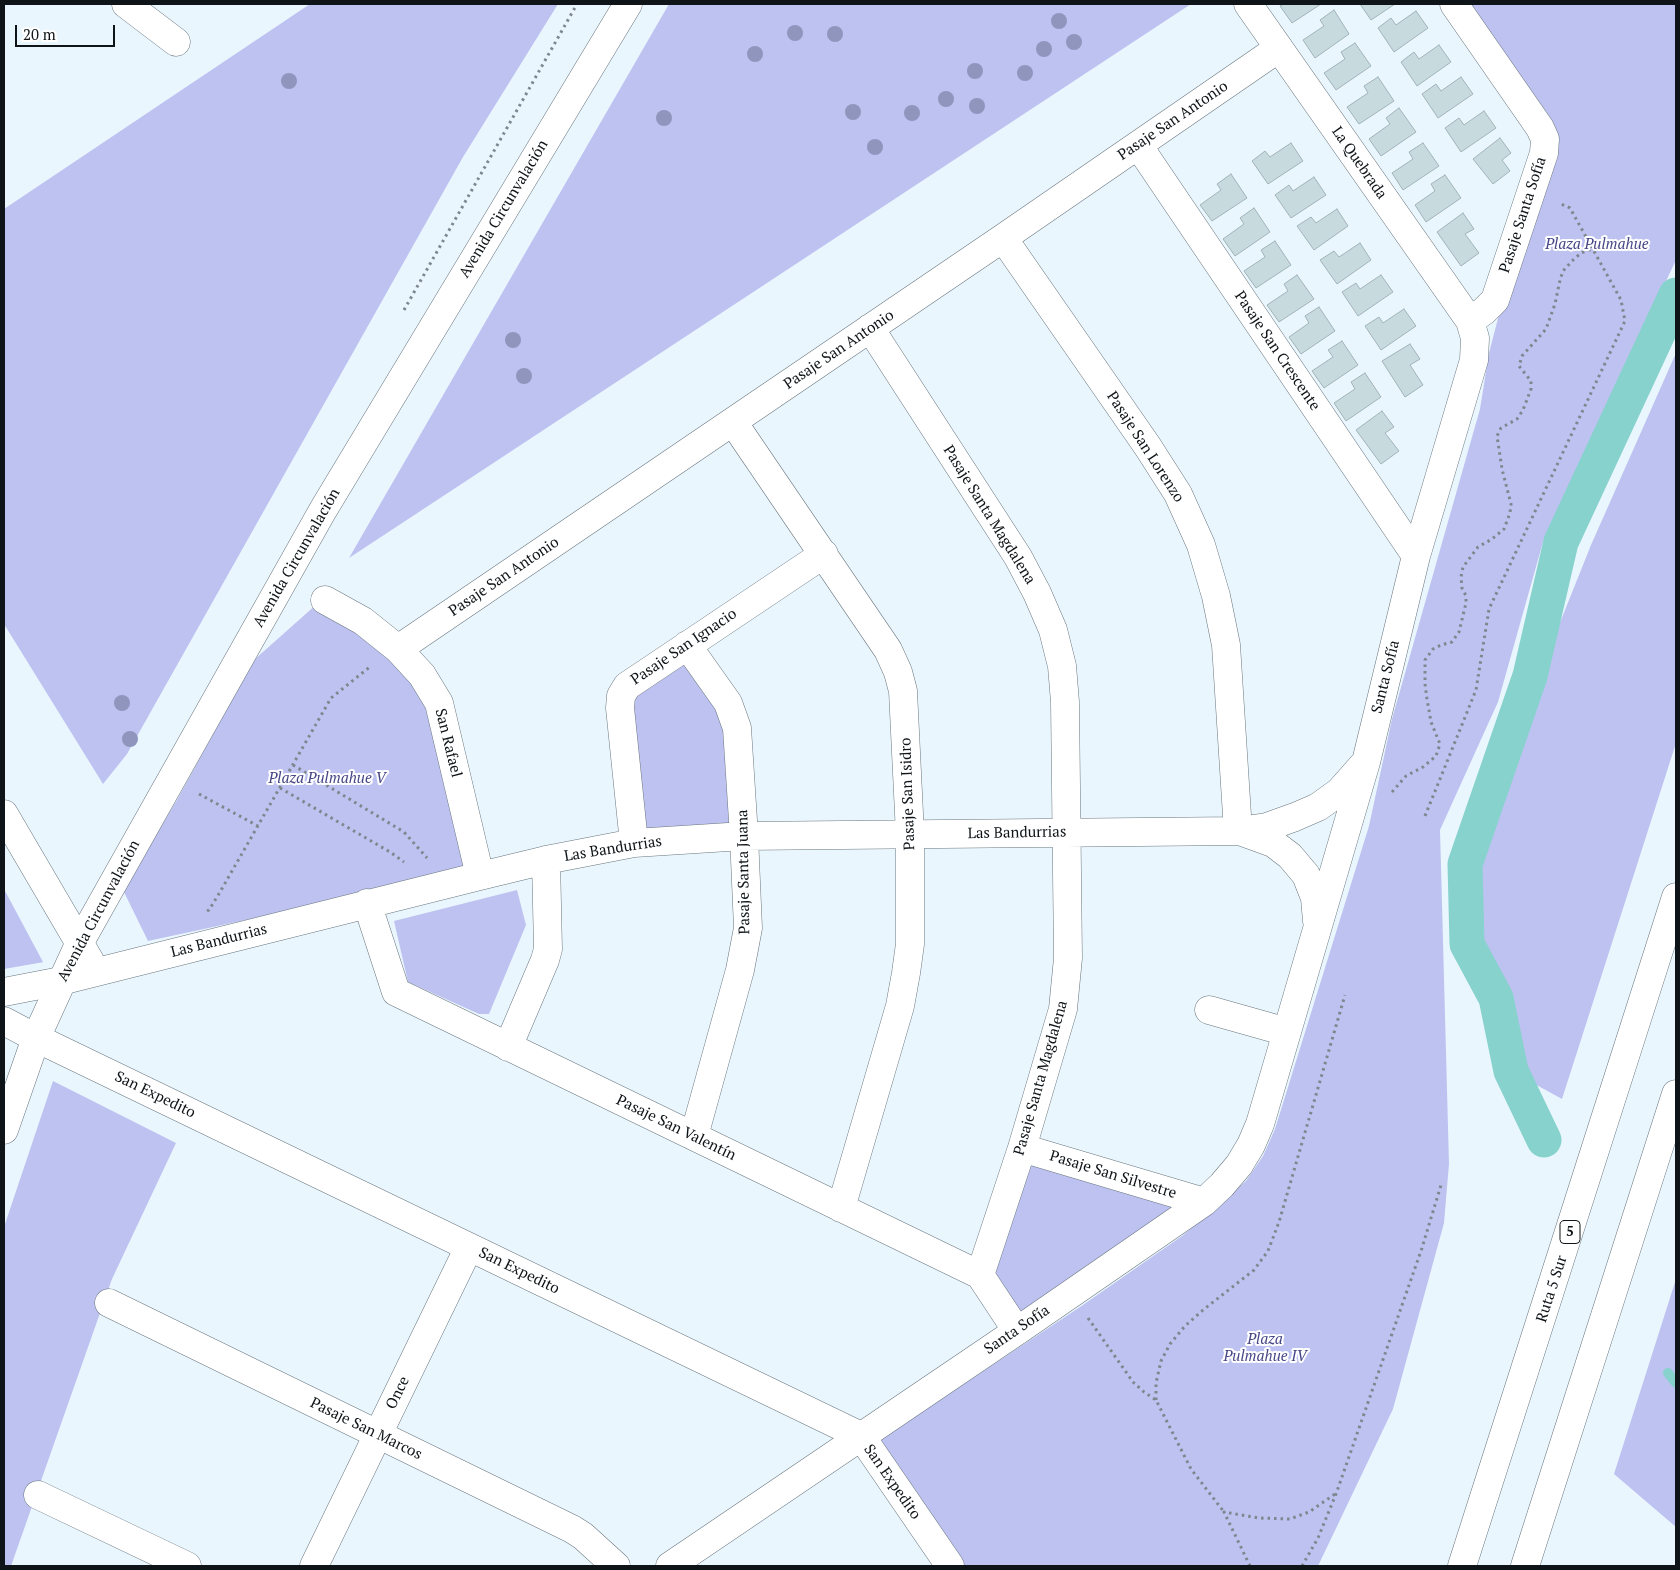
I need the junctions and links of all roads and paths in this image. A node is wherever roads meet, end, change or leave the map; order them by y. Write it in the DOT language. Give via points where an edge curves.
graph roads {
  1 [pos="126,4"];
  2 [pos="628,4"];
  3 [pos="1248,4"];
  4 [pos="1454,4"];
  5 [pos="176,42"];
  6 [pos="1279,48"];
  7 [pos="1138,145"];
  8 [pos="1531,192"];
  9 [pos="1003,238"];
  10 [pos="1592,248"];
  11 [pos="1470,321"];
  12 [pos="870,328"];
  13 [pos="733,422"];
  14 [pos="824,554"];
  15 [pos="1416,556"];
  16 [pos="325,600"];
  17 [pos="687,645"];
  18 [pos="398,649"];
  19 [pos="1366,762"];
  20 [pos="293,765"];
  21 [pos="170,781"];
  22 [pos="280,788"];
  23 [pos="1390,796"];
  24 [pos="4,814"];
  25 [pos="1426,816"];
  26 [pos="258,826"];
  27 [pos="1238,831"];
  28 [pos="1068,832"];
  29 [pos="910,834"];
  30 [pos="744,836"];
  31 [pos="634,843"];
  32 [pos="429,860"];
  33 [pos="546,860"];
  34 [pos="408,865"];
  35 [pos="480,876"];
  36 [pos="1676,897"];
  37 [pos="367,903"];
  38 [pos="200,913"];
  39 [pos="1318,926"];
  40 [pos="80,942"];
  41 [pos="96,972"];
  42 [pos="61,981"];
  43 [pos="4,992"];
  44 [pos="1345,995"];
  45 [pos="1209,1010"];
  46 [pos="4,1021"];
  47 [pos="1287,1032"];
  48 [pos="36,1038"];
  49 [pos="508,1047"];
  50 [pos="1676,1094"];
  51 [pos="4,1130"];
  52 [pos="694,1136"];
  53 [pos="1022,1148"];
  54 [pos="1441,1185"];
  55 [pos="1204,1202"];
  56 [pos="842,1208"];
  57 [pos="469,1247"];
  58 [pos="980,1275"];
  59 [pos="1066,1297"];
  60 [pos="109,1303"];
  61 [pos="1017,1331"];
  62 [pos="1156,1400"];
  63 [pos="378,1434"];
  64 [pos="860,1436"];
  65 [pos="1336,1494"];
  66 [pos="38,1495"];
  67 [pos="1224,1512"];
  68 [pos="187,1566"];
  69 [pos="314,1566"];
  70 [pos="616,1566"];
  71 [pos="670,1566"];
  72 [pos="950,1566"];
  73 [pos="1250,1566"];
  74 [pos="1302,1566"];
  75 [pos="1462,1566"];
  76 [pos="1525,1566"];
  1 -- 5 [label="main road"];
  2 -- 21 [label="main road, Avenida Circunvalación" via="323,510"];
  3 -- 6 [label="main road, La Quebrada"];
  4 -- 8 [label="main road, Pasaje Santa Sofía" via="1545,139 1544,153"];
  6 -- 7 [label="main road, Pasaje San Antonio"];
  6 -- 11 [label="main road, La Quebrada"];
  7 -- 9 [label="main road, Pasaje San Antonio"];
  7 -- 15 [label="main road, Pasaje San Crescente"];
  8 -- 10 [label="path" via="1570,208"];
  8 -- 11 [label="main road, Pasaje Santa Sofía" via="1495,300"];
  9 -- 12 [label="main road, Pasaje San Antonio"];
  9 -- 27 [label="main road, Pasaje San Lorenzo" via="1148,447 1178,494 1201,545 1226,645"];
  10 -- 23 [label="path" via="1581,253 1564,272 1546,329 1522,356 1519,366 1531,381 1531,389 1517,419 1501,428 1497,436 1510,513 1504,528 1478,547 1463,567 1461,577 1466,603 1459,632 1452,642 1433,649 1425,660 1426,699 1440,744 1436,756 1406,776 1392,789"];
  10 -- 25 [label="path" via="1621,300 1624,321 1489,609 1476,690"];
  11 -- 15 [label="main road, Santa Sofía" via="1475,338 1474,360"];
  12 -- 13 [label="main road, Pasaje San Antonio"];
  12 -- 28 [label="main road, Pasaje Santa Magdalena" via="1018,557 1053,630 1062,666 1065,702"];
  13 -- 14 [label="main road, Pasaje San Isidro"];
  13 -- 18 [label="main road, Pasaje San Antonio"];
  14 -- 17 [label="main road, Pasaje San Ignacio"];
  14 -- 29 [label="main road, Pasaje San Isidro" via="888,650 898,672 906,726"];
  15 -- 19 [label="main road, Santa Sofía"];
  16 -- 18 [label="main road, San Rafael" via="364,621"];
  17 -- 30 [label="main road, Pasaje Santa Juana" via="733,714 737,728"];
  17 -- 31 [label="main road, Pasaje San Ignacio" via="627,686 621,696"];
  18 -- 20 [label="path" via="331,698"];
  18 -- 35 [label="main road, San Rafael" via="422,674 439,703"];
  19 -- 27 [label="main road, Las Bandurrias" via="1339,792 1318,807 1266,827"];
  19 -- 39 [label="main road, Santa Sofía"];
  20 -- 22 [label="path"];
  20 -- 32 [label="path" via="404,832"];
  21 -- 26 [label="path"];
  21 -- 40 [label="main road, Avenida Circunvalación"];
  22 -- 26 [label="path"];
  22 -- 34 [label="path"];
  24 -- 40 [label="main road"];
  26 -- 38 [label="path" via="209,910"];
  27 -- 28 [label="main road, Las Bandurrias"];
  27 -- 39 [label="main road, Las Bandurrias" via="1273,843 1301,869 1314,898"];
  28 -- 29 [label="main road, Las Bandurrias"];
  28 -- 53 [label="main road, Pasaje Santa Magdalena" via="1068,958 1063,1009"];
  29 -- 30 [label="main road, Las Bandurrias"];
  29 -- 56 [label="main road, Pasaje San Isidro" via="910,944 900,1006"];
  30 -- 31 [label="main road, Las Bandurrias"];
  30 -- 52 [label="main road, Pasaje Santa Juana" via="748,928 740,970"];
  31 -- 33 [label="main road, Las Bandurrias"];
  33 -- 35 [label="main road, Las Bandurrias"];
  33 -- 49 [label="main road" via="548,949"];
  35 -- 37 [label="main road, Las Bandurrias"];
  36 -- 75 [label="main road, Ruta 5 Sur / 5"];
  37 -- 41 [label="main road, Las Bandurrias"];
  37 -- 49 [label="main road, Pasaje San Valentín" via="396,992"];
  39 -- 47 [label="main road, Santa Sofía"];
  40 -- 41 [label="main road"];
  40 -- 42 [label="main road, Avenida Circunvalación"];
  41 -- 42 [label="main road, Las Bandurrias"];
  42 -- 43 [label="main road, Las Bandurrias"];
  42 -- 48 [label="main road, Avenida Circunvalación"];
  44 -- 62 [label="path" via="1268,1251 1254,1270 1203,1310 1170,1344 1161,1361"];
  45 -- 47 [label="main road"];
  46 -- 48 [label="main road"];
  47 -- 55 [label="main road, Santa Sofía" via="1251,1145 1239,1165"];
  48 -- 51 [label="main road, Avenida Circunvalación"];
  48 -- 57 [label="main road, San Expedito"];
  49 -- 52 [label="main road, Pasaje San Valentín"];
  50 -- 76 [label="main road"];
  52 -- 56 [label="main road, Pasaje San Valentín"];
  53 -- 55 [label="main road, Pasaje San Silvestre"];
  53 -- 58 [label="main road, Pasaje Santa Magdalena"];
  54 -- 65 [label="path"];
  55 -- 59 [label="main road, Santa Sofía"];
  56 -- 58 [label="main road, Pasaje San Valentín"];
  57 -- 63 [label="main road, Once"];
  57 -- 64 [label="main road, San Expedito"];
  58 -- 61 [label="main road"];
  59 -- 61 [label="main road, Santa Sofía"];
  59 -- 62 [label="path" via="1080,1307 1133,1382"];
  60 -- 63 [label="main road, Pasaje San Marcos"];
  61 -- 64 [label="main road, Santa Sofía"];
  62 -- 67 [label="path" via="1191,1469"];
  63 -- 69 [label="main road, Once"];
  63 -- 70 [label="main road, Pasaje San Marcos" via="572,1529"];
  64 -- 71 [label="main road, Santa Sofía"];
  64 -- 72 [label="main road, San Expedito"];
  65 -- 67 [label="path" via="1309,1512 1290,1519"];
  65 -- 74 [label="path" via="1318,1538"];
  66 -- 68 [label="main road"];
  67 -- 73 [label="path"];
}
